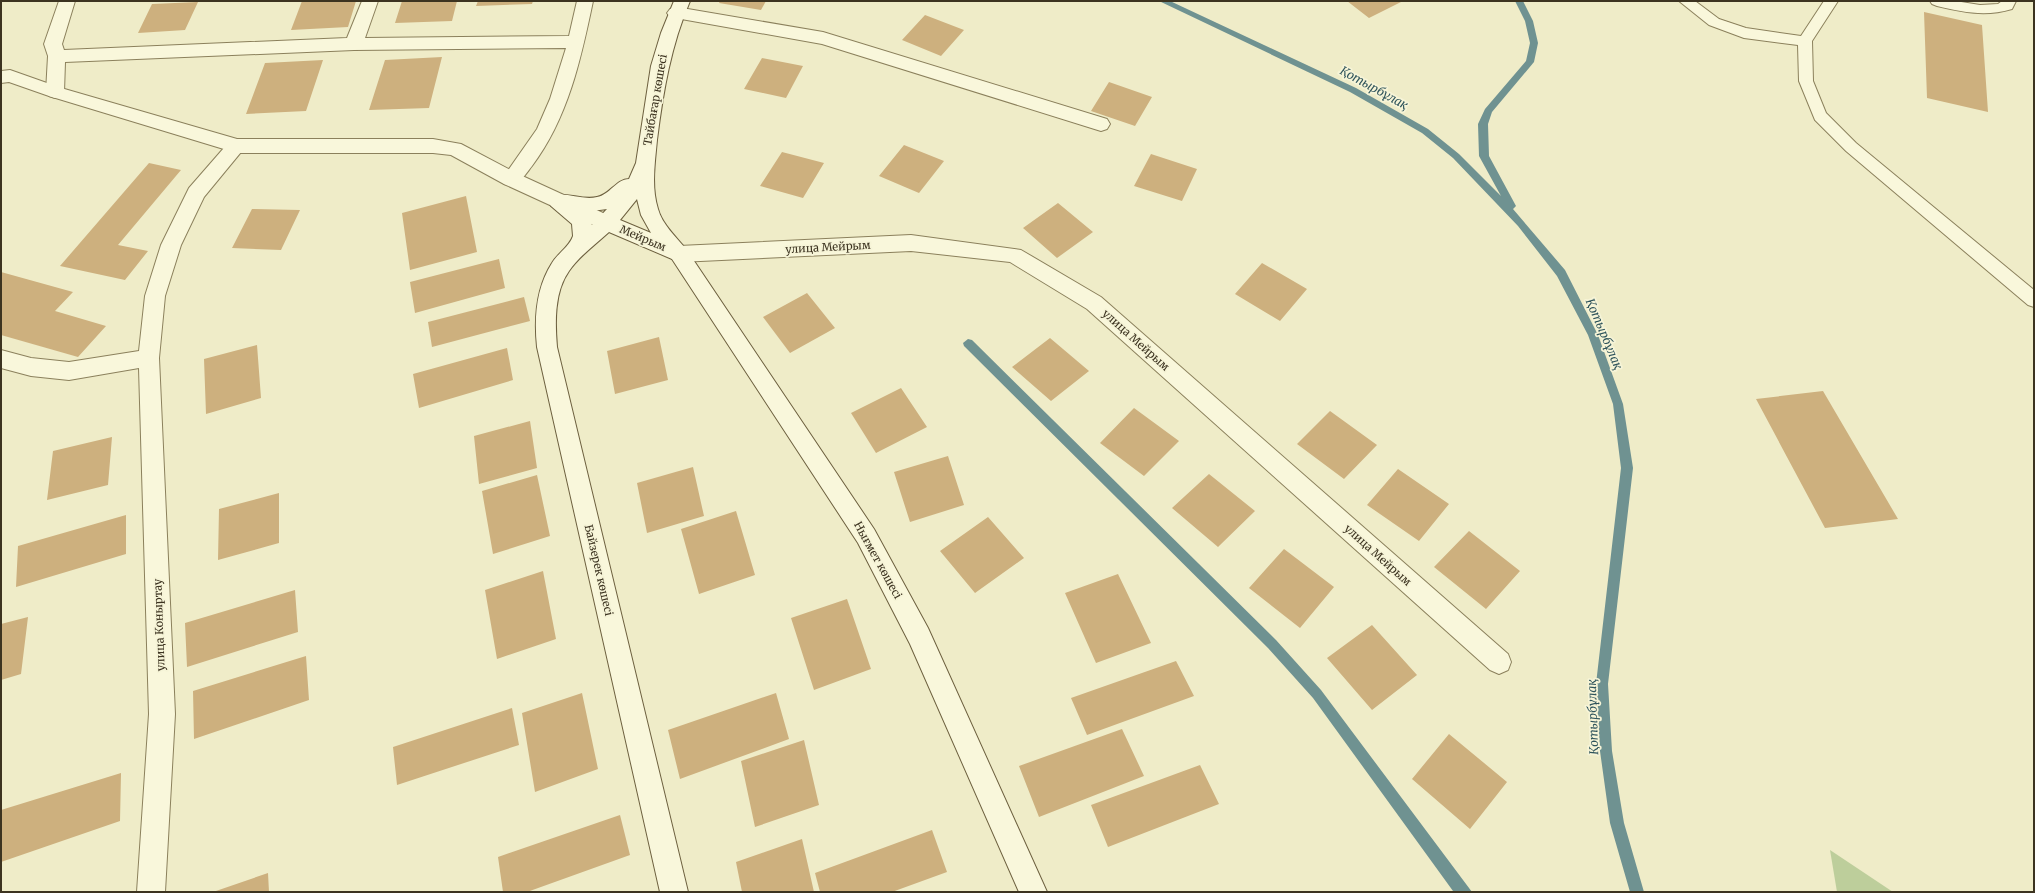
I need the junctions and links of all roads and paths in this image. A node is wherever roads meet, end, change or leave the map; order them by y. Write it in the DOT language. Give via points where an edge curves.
graph roads {
  1 [pos="67,1"];
  2 [pos="370,1"];
  3 [pos="585,1"];
  4 [pos="1686,1"];
  5 [pos="1831,1"];
  6 [pos="1937,1"];
  7 [pos="2009,1"];
  8 [pos="679,7"];
  9 [pos="576,42"];
  10 [pos="1805,42"];
  11 [pos="354,44"];
  12 [pos="57,56"];
  13 [pos="1,76"];
  14 [pos="56,92"];
  15 [pos="1101,124"];
  16 [pos="237,146"];
  17 [pos="646,154"];
  18 [pos="511,179"];
  19 [pos="558,200"];
  20 [pos="607,223"];
  21 [pos="573,252"];
  22 [pos="679,254"];
  23 [pos="2034,300"];
  24 [pos="149,358"];
  25 [pos="1,360"];
  26 [pos="1499,662"];
  27 [pos="151,892"];
  28 [pos="674,892"];
  29 [pos="1033,892"];
  1 -- 12 [label="street" via="53,44"];
  2 -- 11 [label="street"];
  3 -- 9 [label="street"];
  4 -- 10 [label="lane" via="1714,22 1744,33"];
  5 -- 10 [label="lane"];
  6 -- 7 [label="lane" via="1980,11 2007,6"];
  8 -- 15 [label="street" via="823,38"];
  8 -- 17 [label="street, Тайбағар көшесі" via="659,66"];
  9 -- 11 [label="street"];
  9 -- 18 [label="street" via="557,104 546,129"];
  10 -- 23 [label="lane" via="1806,81 1820,116 1850,147"];
  11 -- 12 [label="street"];
  12 -- 14 [label="street"];
  13 -- 14 [label="street" via="10,76"];
  14 -- 16 [label="street"];
  16 -- 18 [label="street" via="433,146 454,149"];
  16 -- 24 [label="street, улица Коныртау" via="196,193 171,246 155,296"];
  17 -- 19 [label="street" via="630,183 610,200 588,206"];
  17 -- 20 [label="street" via="639,179 631,194"];
  17 -- 22 [label="street, Нығмет көшесі" via="645,187 649,210 661,232"];
  18 -- 19 [label="street"];
  19 -- 20 [label="street, Мейрым"];
  19 -- 21 [label="street" via="579,217 582,223 583,234"];
  20 -- 21 [label="street"];
  20 -- 22 [label="street, Мейрым"];
  21 -- 28 [label="street, Байзерек көшесі" via="560,267 546,304 547,347"];
  22 -- 26 [label="street, улица Мейрым" via="911,243 1014,255 1094,303"];
  22 -- 29 [label="street, Нығмет көшесі" via="866,536 919,636"];
  24 -- 25 [label="street" via="69,371 31,367"];
  24 -- 27 [label="street, улица Коныртау" via="162,714"];
}
